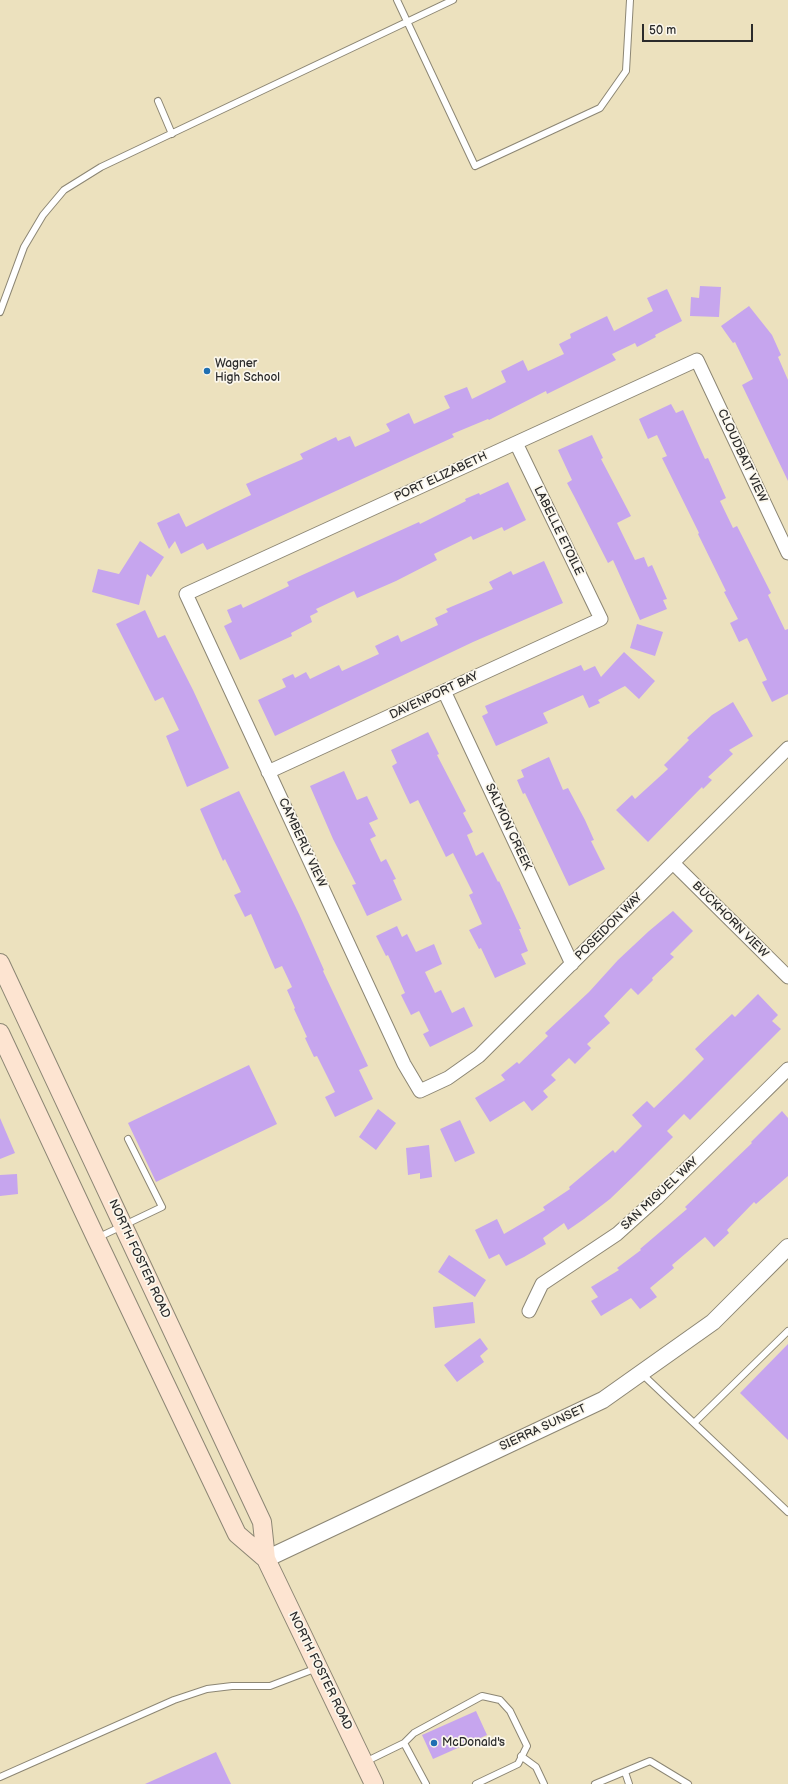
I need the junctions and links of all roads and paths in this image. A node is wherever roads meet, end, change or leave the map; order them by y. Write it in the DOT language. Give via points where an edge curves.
graph roads {
  1 [pos="397,0"];
  2 [pos="453,0"];
  3 [pos="630,0"];
  4 [pos="407,22"];
  5 [pos="158,101"];
  6 [pos="172,134"];
  7 [pos="0,312"];
  8 [pos="697,360"];
  9 [pos="516,443"];
  10 [pos="788,553"];
  11 [pos="186,594"];
  12 [pos="601,620"];
  13 [pos="444,691"];
  14 [pos="788,748"];
  15 [pos="268,772"];
  16 [pos="673,863"];
  17 [pos="0,963"];
  18 [pos="572,964"];
  19 [pos="788,977"];
  20 [pos="0,1033"];
  21 [pos="788,1068"];
  22 [pos="420,1091"];
  23 [pos="128,1139"];
  24 [pos="123,1226"];
  25 [pos="96,1238"];
  26 [pos="788,1247"];
  27 [pos="529,1311"];
  28 [pos="788,1331"];
  29 [pos="641,1373"];
  30 [pos="694,1423"];
  31 [pos="788,1512"];
  32 [pos="266,1559"];
  33 [pos="318,1668"];
  34 [pos="404,1743"];
  35 [pos="521,1756"];
  36 [pos="364,1763"];
  37 [pos="625,1772"];
  38 [pos="0,1777"];
  39 [pos="374,1784"];
  40 [pos="426,1784"];
  41 [pos="476,1784"];
  42 [pos="544,1784"];
  43 [pos="595,1784"];
  44 [pos="629,1784"];
  45 [pos="688,1784"];
  1 -- 4 [label="lane"];
  2 -- 4 [label="lane"];
  3 -- 4 [label="lane" via="626,71 600,108 475,166"];
  4 -- 6 [label="lane"];
  5 -- 6 [label="lane"];
  6 -- 7 [label="lane" via="101,167 64,190 43,215 24,247"];
  8 -- 9 [label="street, PORT ELIZABETH"];
  8 -- 10 [label="street, CLOUDBAIT VIEW"];
  9 -- 11 [label="street, PORT ELIZABETH"];
  9 -- 12 [label="street, LABELLE ETOILE"];
  11 -- 15 [label="street, CAMBERLY VIEW"];
  12 -- 13 [label="street, DAVENPORT BAY"];
  13 -- 15 [label="street, DAVENPORT BAY"];
  13 -- 18 [label="street, SALMON CREEK"];
  14 -- 16 [label="street, POSEIDON WAY"];
  15 -- 22 [label="street, CAMBERLY VIEW" via="404,1064"];
  16 -- 18 [label="street, POSEIDON WAY"];
  16 -- 19 [label="street, BUCKHORN VIEW"];
  17 -- 24 [label="main road, NORTH FOSTER ROAD"];
  18 -- 22 [label="street, POSEIDON WAY" via="479,1056 448,1078"];
  20 -- 25 [label="main road, NORTH FOSTER ROAD"];
  21 -- 27 [label="street, SAN MIGUEL WAY" via="657,1198 617,1234 542,1284"];
  23 -- 24 [label="lane" via="162,1206"];
  24 -- 25 [label="lane"];
  24 -- 32 [label="main road, NORTH FOSTER ROAD" via="262,1522"];
  25 -- 32 [label="main road, NORTH FOSTER ROAD" via="237,1534"];
  26 -- 29 [label="street, SIERRA SUNSET" via="713,1322"];
  28 -- 30 [label="lane"];
  29 -- 30 [label="lane"];
  29 -- 32 [label="street, SIERRA SUNSET" via="603,1400"];
  30 -- 31 [label="lane"];
  32 -- 33 [label="main road, NORTH FOSTER ROAD"];
  33 -- 36 [label="main road, NORTH FOSTER ROAD"];
  33 -- 38 [label="lane" via="270,1686 207,1689 174,1700"];
  34 -- 35 [label="lane" via="414,1733 482,1696 500,1700 510,1711 527,1746"];
  34 -- 36 [label="lane"];
  34 -- 40 [label="lane"];
  35 -- 41 [label="lane" via="518,1764"];
  35 -- 42 [label="lane" via="536,1767"];
  36 -- 39 [label="main road, NORTH FOSTER ROAD"];
  37 -- 43 [label="lane"];
  37 -- 44 [label="lane"];
  37 -- 45 [label="lane" via="650,1761"];
}
